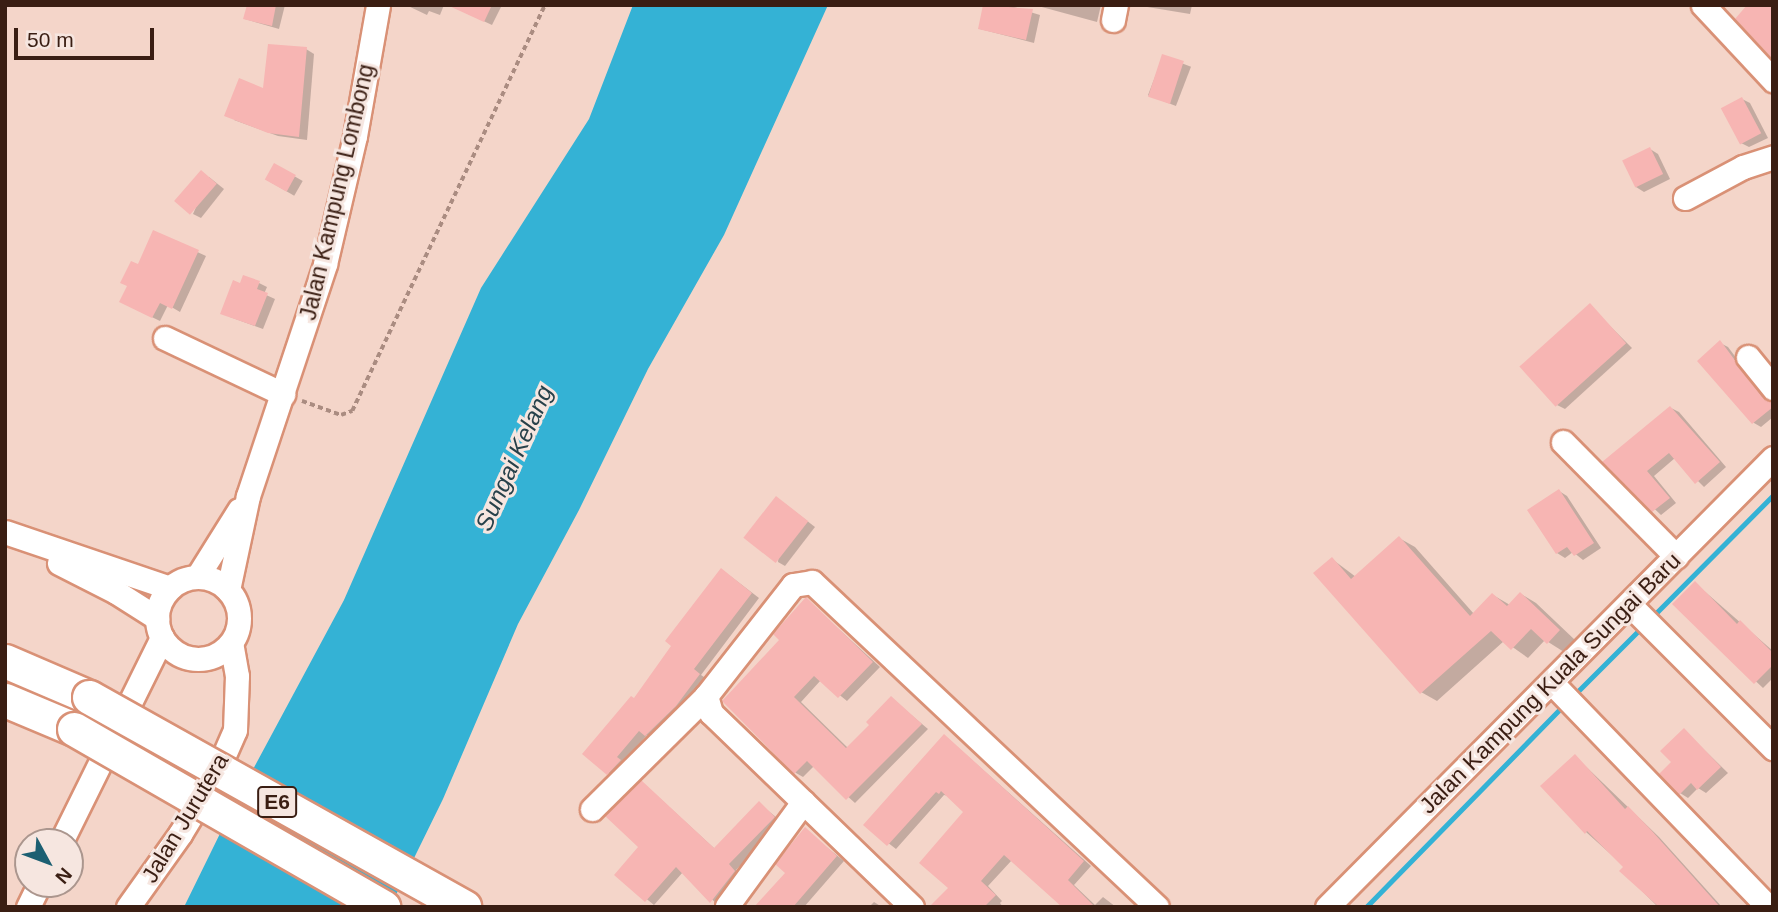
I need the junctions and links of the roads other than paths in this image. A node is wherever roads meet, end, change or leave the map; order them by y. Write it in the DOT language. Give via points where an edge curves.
graph roads {
  1 [pos="378,5"];
  2 [pos="1703,5"];
  3 [pos="1773,80"];
  4 [pos="1773,157"];
  5 [pos="1685,198"];
  6 [pos="165,338"];
  7 [pos="1748,357"];
  8 [pos="1773,387"];
  9 [pos="282,394"];
  10 [pos="1563,442"];
  11 [pos="1773,458"];
  12 [pos="248,496"];
  13 [pos="5,534"];
  14 [pos="1676,556"];
  15 [pos="197,577"];
  16 [pos="170,588"];
  17 [pos="228,590"];
  18 [pos="1632,608"];
  19 [pos="160,628"];
  20 [pos="231,643"];
  21 [pos="5,660"];
  22 [pos="1555,687"];
  23 [pos="706,696"];
  24 [pos="5,700"];
  25 [pos="1773,748"];
  26 [pos="803,802"];
  27 [pos="592,809"];
  28 [pos="67,828"];
  29 [pos="727,905"];
  30 [pos="128,907"];
  31 [pos="384,907"];
  32 [pos="464,907"];
  33 [pos="912,907"];
  34 [pos="1157,907"];
  35 [pos="1327,907"];
  36 [pos="1768,907"];
  1 -- 9 [label="street, Jalan Kampung Lombong" via="355,136 325,264"];
  2 -- 3 [label="street"];
  4 -- 5 [label="street"];
  6 -- 9 [label="street"];
  7 -- 8 [label="street"];
  9 -- 12 [label="street, Jalan Kampung Lombong"];
  10 -- 14 [label="street"];
  11 -- 14 [label="street, Jalan Kampung Kuala Sungai Baru"];
  12 -- 15 [label="street"];
  12 -- 17 [label="street"];
  13 -- 16 [label="street"];
  13 -- 19 [label="street" via="116,592"];
  14 -- 18 [label="street, Jalan Kampung Kuala Sungai Baru"];
  15 -- 16 [label="street"];
  15 -- 17 [label="street"];
  16 -- 19 [label="street" via="159,607"];
  17 -- 20 [label="street" via="239,610"];
  18 -- 22 [label="street, Jalan Kampung Kuala Sungai Baru"];
  18 -- 25 [label="street"];
  19 -- 20 [label="street" via="182,656 195,659 221,652"];
  19 -- 28 [label="street"];
  20 -- 30 [label="street, Jalan Jurutera" via="237,676 235,730 214,778"];
  21 -- 32 [label="highway, E6, bridge" via="89,697"];
  22 -- 35 [label="street, Jalan Kampung Kuala Sungai Baru"];
  22 -- 36 [label="street"];
  23 -- 26 [label="street" via="711,713"];
  23 -- 27 [label="street"];
  23 -- 34 [label="street" via="793,585 812,582"];
  24 -- 31 [label="highway, E6, bridge" via="74,729"];
  26 -- 29 [label="street"];
  26 -- 33 [label="street"];
}
